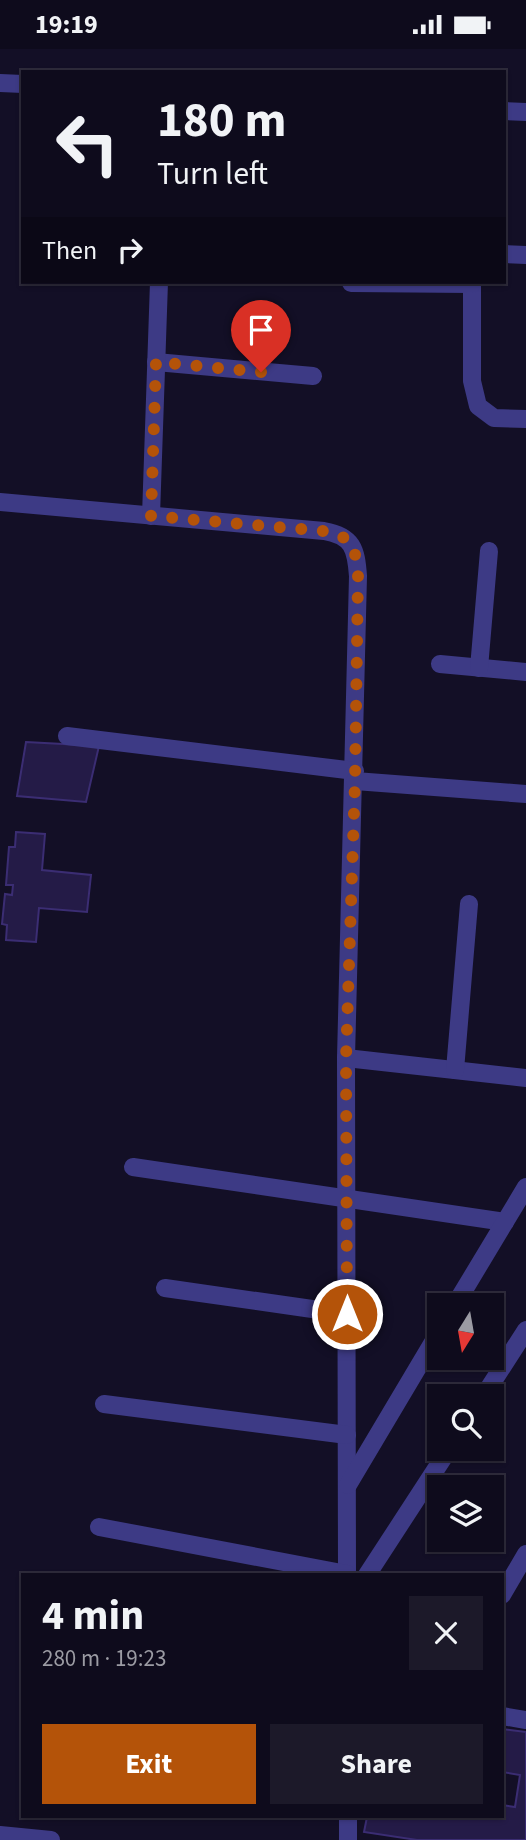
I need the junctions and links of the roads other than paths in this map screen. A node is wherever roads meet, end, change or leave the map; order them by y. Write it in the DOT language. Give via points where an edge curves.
graph roads {
  1 [pos="0,83"];
  2 [pos="21,84"];
  3 [pos="506,111"];
  4 [pos="526,112"];
  5 [pos="506,254"];
  6 [pos="526,255"];
  7 [pos="159,284"];
  8 [pos="472,284"];
  9 [pos="156,362"];
  10 [pos="313,376"];
  11 [pos="526,419"];
  12 [pos="0,502"];
  13 [pos="151,516"];
  14 [pos="489,551"];
  15 [pos="440,664"];
  16 [pos="478,668"];
  17 [pos="526,672"];
  18 [pos="67,736"];
  19 [pos="355,776"];
  20 [pos="526,794"];
  21 [pos="469,904"];
  22 [pos="346,1058"];
  23 [pos="455,1070"];
  24 [pos="526,1079"];
  25 [pos="133,1167"];
  26 [pos="526,1187"];
  27 [pos="346,1199"];
  28 [pos="505,1222"];
  29 [pos="165,1287"];
  30 [pos="462,1293"];
  31 [pos="347,1314"];
  32 [pos="524,1338"];
  33 [pos="427,1352"];
  34 [pos="492,1384"];
  35 [pos="104,1403"];
  36 [pos="347,1435"];
  37 [pos="441,1461"];
  38 [pos="347,1486"];
  39 [pos="99,1527"];
  40 [pos="526,1554"];
  41 [pos="342,1573"];
  42 [pos="347,1573"];
  43 [pos="368,1573"];
  44 [pos="504,1592"];
  45 [pos="504,1716"];
  46 [pos="526,1720"];
  47 [pos="348,1818"];
  48 [pos="0,1835"];
  49 [pos="51,1840"];
  50 [pos="348,1840"];
  1 -- 2 [label="street"];
  3 -- 4 [label="street"];
  5 -- 6 [label="street"];
  7 -- 9 [label="street"];
  8 -- 11 [label="street" via="472,381 478,406 494,418"];
  9 -- 10 [label="street"];
  9 -- 13 [label="street"];
  12 -- 13 [label="street"];
  13 -- 19 [label="street" via="324,531 340,534 351,543 358,576"];
  14 -- 16 [label="street"];
  15 -- 16 [label="street"];
  16 -- 17 [label="street"];
  18 -- 19 [label="street"];
  19 -- 20 [label="street"];
  19 -- 22 [label="street"];
  21 -- 23 [label="street"];
  22 -- 23 [label="street"];
  22 -- 27 [label="street"];
  23 -- 24 [label="street"];
  25 -- 27 [label="street"];
  26 -- 28 [label="street"];
  27 -- 28 [label="street"];
  27 -- 31 [label="street"];
  28 -- 30 [label="street"];
  29 -- 31 [label="street"];
  31 -- 36 [label="street"];
  32 -- 34 [label="street"];
  33 -- 38 [label="street"];
  35 -- 36 [label="street"];
  36 -- 38 [label="street"];
  37 -- 43 [label="street"];
  38 -- 42 [label="street"];
  39 -- 41 [label="street"];
  40 -- 44 [label="street"];
  45 -- 46 [label="street"];
  47 -- 50 [label="street"];
  48 -- 49 [label="street"];
}
